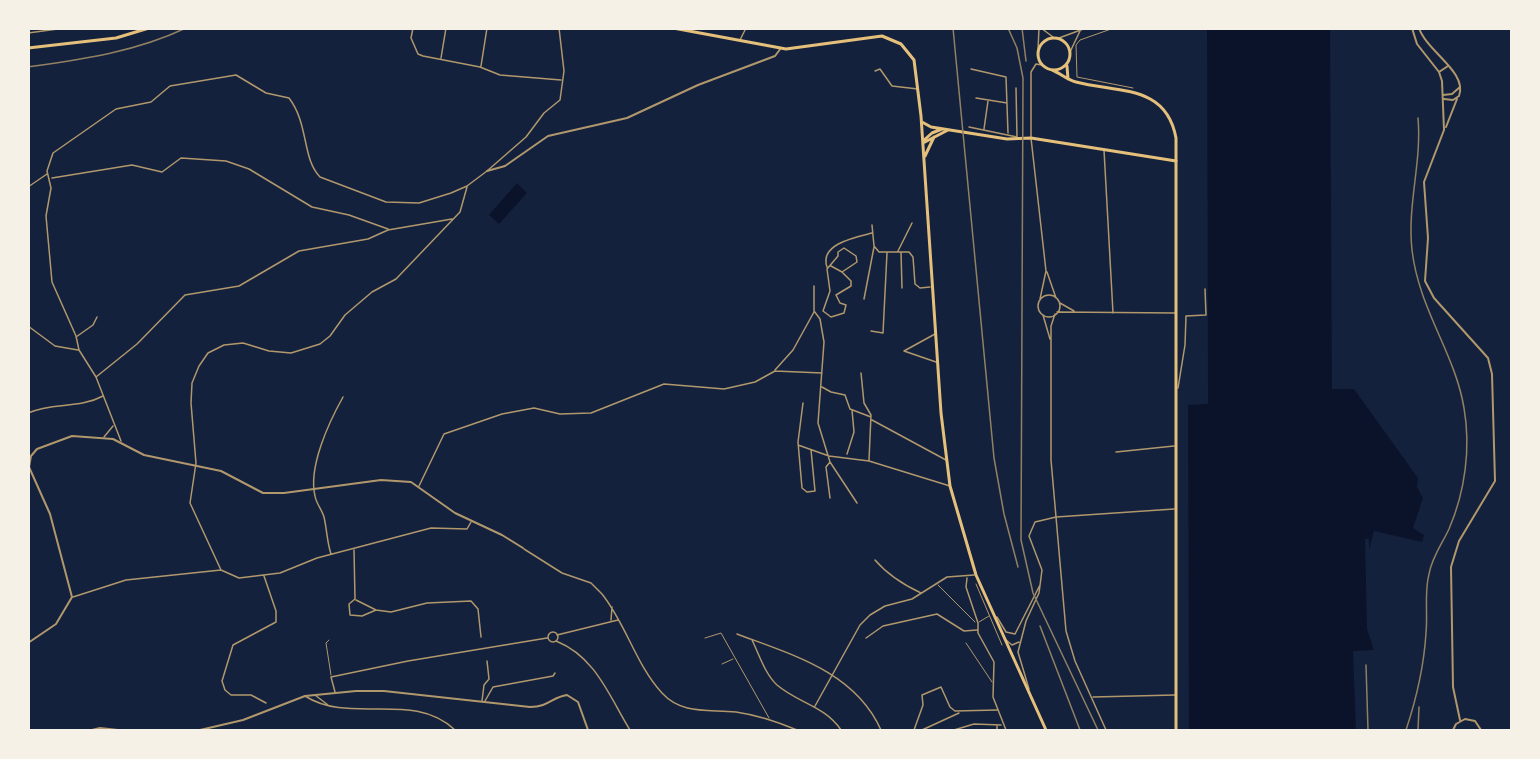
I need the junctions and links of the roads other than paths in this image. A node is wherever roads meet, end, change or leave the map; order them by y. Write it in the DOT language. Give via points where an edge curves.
graph roads {
  1 [pos="65,28"];
  2 [pos="413,28"];
  3 [pos="446,28"];
  4 [pos="487,28"];
  5 [pos="559,28"];
  6 [pos="673,28"];
  7 [pos="746,28"];
  8 [pos="1040,28"];
  9 [pos="1086,28"];
  10 [pos="1114,28"];
  11 [pos="1412,28"];
  12 [pos="1419,28"];
  13 [pos="146,29"];
  14 [pos="1081,30"];
  15 [pos="28,33"];
  16 [pos="1053,38"];
  17 [pos="1059,38"];
  18 [pos="740,41"];
  19 [pos="28,48"];
  20 [pos="781,48"];
  21 [pos="1038,50"];
  22 [pos="1070,52"];
  23 [pos="441,58"];
  24 [pos="1067,63"];
  25 [pos="1042,65"];
  26 [pos="1448,66"];
  27 [pos="480,67"];
  28 [pos="971,69"];
  29 [pos="1052,70"];
  30 [pos="875,71"];
  31 [pos="1439,72"];
  32 [pos="1068,79"];
  33 [pos="562,80"];
  34 [pos="1461,85"];
  35 [pos="1016,88"];
  36 [pos="1132,88"];
  37 [pos="919,89"];
  38 [pos="1459,96"];
  39 [pos="1443,97"];
  40 [pos="976,98"];
  41 [pos="988,100"];
  42 [pos="1007,103"];
  43 [pos="922,122"];
  44 [pos="969,127"];
  45 [pos="944,129"];
  46 [pos="950,130"];
  47 [pos="984,130"];
  48 [pos="1444,130"];
  49 [pos="1008,134"];
  50 [pos="935,136"];
  51 [pos="1017,137"];
  52 [pos="1031,138"];
  53 [pos="923,142"];
  54 [pos="1104,149"];
  55 [pos="924,157"];
  56 [pos="1176,161"];
  57 [pos="487,171"];
  58 [pos="48,173"];
  59 [pos="51,178"];
  60 [pos="467,186"];
  61 [pos="28,188"];
  62 [pos="453,219"];
  63 [pos="912,223"];
  64 [pos="872,225"];
  65 [pos="388,230"];
  66 [pos="873,233"];
  67 [pos="874,246"];
  68 [pos="899,251"];
  69 [pos="887,252"];
  70 [pos="830,266"];
  71 [pos="827,269"];
  72 [pos="1046,271"];
  73 [pos="842,272"];
  74 [pos="814,285"];
  75 [pos="932,287"];
  76 [pos="902,288"];
  77 [pos="1204,289"];
  78 [pos="829,293"];
  79 [pos="836,295"];
  80 [pos="864,299"];
  81 [pos="1040,299"];
  82 [pos="1057,300"];
  83 [pos="814,311"];
  84 [pos="1075,312"];
  85 [pos="1056,313"];
  86 [pos="1113,313"];
  87 [pos="1176,313"];
  88 [pos="1042,314"];
  89 [pos="97,317"];
  90 [pos="28,326"];
  91 [pos="871,331"];
  92 [pos="935,333"];
  93 [pos="76,337"];
  94 [pos="1050,342"];
  95 [pos="79,350"];
  96 [pos="937,363"];
  97 [pos="775,371"];
  98 [pos="822,373"];
  99 [pos="861,373"];
  100 [pos="96,376"];
  101 [pos="821,387"];
  102 [pos="1176,391"];
  103 [pos="103,396"];
  104 [pos="343,397"];
  105 [pos="803,403"];
  106 [pos="852,410"];
  107 [pos="28,412"];
  108 [pos="871,418"];
  109 [pos="113,425"];
  110 [pos="104,437"];
  111 [pos="121,441"];
  112 [pos="798,445"];
  113 [pos="1176,445"];
  114 [pos="811,449"];
  115 [pos="1116,452"];
  116 [pos="847,454"];
  117 [pos="30,456"];
  118 [pos="829,456"];
  119 [pos="946,460"];
  120 [pos="869,461"];
  121 [pos="830,462"];
  122 [pos="195,465"];
  123 [pos="419,486"];
  124 [pos="950,486"];
  125 [pos="314,488"];
  126 [pos="830,498"];
  127 [pos="857,503"];
  128 [pos="1176,509"];
  129 [pos="1056,517"];
  130 [pos="471,522"];
  131 [pos="523,548"];
  132 [pos="354,550"];
  133 [pos="331,554"];
  134 [pos="875,560"];
  135 [pos="221,570"];
  136 [pos="264,575"];
  137 [pos="976,575"];
  138 [pos="968,577"];
  139 [pos="936,584"];
  140 [pos="976,584"];
  141 [pos="921,593"];
  142 [pos="72,597"];
  143 [pos="355,599"];
  144 [pos="612,606"];
  145 [pos="376,610"];
  146 [pos="1029,610"];
  147 [pos="994,612"];
  148 [pos="989,616"];
  149 [pos="619,620"];
  150 [pos="610,622"];
  151 [pos="978,623"];
  152 [pos="978,630"];
  153 [pos="737,634"];
  154 [pos="557,635"];
  155 [pos="481,637"];
  156 [pos="548,638"];
  157 [pos="705,638"];
  158 [pos="867,638"];
  159 [pos="1005,638"];
  160 [pos="752,639"];
  161 [pos="329,640"];
  162 [pos="556,641"];
  163 [pos="1020,641"];
  164 [pos="28,643"];
  165 [pos="966,643"];
  166 [pos="1002,645"];
  167 [pos="735,658"];
  168 [pos="487,661"];
  169 [pos="722,664"];
  170 [pos="555,673"];
  171 [pos="834,676"];
  172 [pos="331,677"];
  173 [pos="992,682"];
  174 [pos="326,693"];
  175 [pos="335,693"];
  176 [pos="315,694"];
  177 [pos="1176,695"];
  178 [pos="305,696"];
  179 [pos="1092,697"];
  180 [pos="1033,701"];
  181 [pos="483,702"];
  182 [pos="266,703"];
  183 [pos="316,703"];
  184 [pos="321,703"];
  185 [pos="815,706"];
  186 [pos="998,710"];
  187 [pos="963,711"];
  188 [pos="770,720"];
  189 [pos="1460,720"];
  190 [pos="997,724"];
  191 [pos="1002,724"];
  192 [pos="452,728"];
  193 [pos="92,730"];
  194 [pos="118,730"];
  195 [pos="200,730"];
  196 [pos="449,730"];
  197 [pos="455,730"];
  198 [pos="588,730"];
  199 [pos="630,730"];
  200 [pos="797,730"];
  201 [pos="841,730"];
  202 [pos="881,730"];
  203 [pos="914,730"];
  204 [pos="922,730"];
  205 [pos="954,730"];
  206 [pos="960,730"];
  207 [pos="997,730"];
  208 [pos="1006,730"];
  209 [pos="1046,730"];
  210 [pos="1106,730"];
  211 [pos="1176,730"];
  212 [pos="1453,730"];
  213 [pos="1481,730"];
  1 -- 15 [label="street"];
  2 -- 23 [label="street" via="411,39 418,54"];
  3 -- 23 [label="street"];
  4 -- 27 [label="street"];
  5 -- 33 [label="street"];
  6 -- 18 [label="main road"];
  7 -- 18 [label="street"];
  8 -- 16 [label="street"];
  8 -- 21 [label="street"];
  9 -- 14 [label="street"];
  10 -- 36 [label="lane" via="1076,45 1077,77"];
  11 -- 31 [label="street" via="1417,44"];
  12 -- 26 [label="street" via="1434,53"];
  13 -- 19 [label="main road" via="116,38"];
  14 -- 17 [label="street"];
  14 -- 22 [label="street"];
  16 -- 17 [label="main road"];
  16 -- 21 [label="main road"];
  17 -- 22 [label="main road"];
  18 -- 20 [label="main road"];
  20 -- 37 [label="main road" via="804,49 874,37 893,39 914,60"];
  20 -- 57 [label="street" via="775,56 698,85 627,118 548,136 505,166"];
  21 -- 25 [label="main road"];
  22 -- 24 [label="main road"];
  23 -- 27 [label="street"];
  24 -- 29 [label="main road"];
  24 -- 32 [label="main road"];
  25 -- 29 [label="main road"];
  25 -- 52 [label="street" via="1036,64 1031,72"];
  26 -- 31 [label="street"];
  26 -- 34 [label="street"];
  27 -- 33 [label="street" via="500,75"];
  28 -- 42 [label="street" via="1006,77"];
  29 -- 32 [label="main road"];
  30 -- 37 [label="street" via="880,69 892,86"];
  31 -- 39 [label="street"];
  32 -- 56 [label="main road" via="1149,97 1159,104 1173,125"];
  33 -- 57 [label="street" via="561,100"];
  34 -- 38 [label="street"];
  34 -- 39 [label="street"];
  35 -- 51 [label="street"];
  37 -- 43 [label="main road"];
  38 -- 39 [label="street" via="1454,100"];
  38 -- 48 [label="street"];
  39 -- 48 [label="street"];
  40 -- 41 [label="street"];
  41 -- 42 [label="street"];
  41 -- 47 [label="street"];
  42 -- 49 [label="street"];
  43 -- 45 [label="main road"];
  43 -- 53 [label="main road"];
  44 -- 47 [label="street"];
  45 -- 46 [label="main road"];
  45 -- 53 [label="main road"];
  46 -- 50 [label="main road"];
  46 -- 51 [label="main road" via="1007,139"];
  47 -- 49 [label="street"];
  48 -- 189 [label="street" via="1424,182 1428,238 1425,281 1434,298 1490,362 1495,453 1493,486 1459,541 1451,567 1453,687"];
  49 -- 51 [label="street"];
  50 -- 53 [label="main road"];
  50 -- 55 [label="main road"];
  51 -- 52 [label="main road"];
  52 -- 54 [label="main road"];
  52 -- 72 [label="street"];
  53 -- 55 [label="main road"];
  54 -- 56 [label="main road"];
  54 -- 86 [label="street"];
  55 -- 75 [label="main road"];
  56 -- 87 [label="main road"];
  57 -- 60 [label="street"];
  58 -- 59 [label="street"];
  58 -- 60 [label="street" via="52,153 116,109 150,102 170,86 231,74 266,93 289,98 303,122 310,155 320,177 386,202 419,203"];
  58 -- 61 [label="street"];
  59 -- 65 [label="street" via="132,165 162,172 181,158 226,161 249,169 312,207"];
  59 -- 93 [label="street" via="46,216 52,282"];
  60 -- 62 [label="street" via="460,212"];
  62 -- 65 [label="street"];
  62 -- 122 [label="street" via="396,279 365,298 345,315 330,336 311,349 291,353 243,343 224,345 208,353 192,383"];
  63 -- 68 [label="street"];
  64 -- 66 [label="street"];
  65 -- 100 [label="street" via="369,239 299,252 239,286 185,295 137,344"];
  66 -- 67 [label="street"];
  66 -- 71 [label="street" via="832,248 826,255"];
  67 -- 69 [label="street" via="879,252"];
  67 -- 80 [label="street"];
  68 -- 69 [label="street"];
  68 -- 75 [label="street" via="909,252 913,257 915,284 920,288"];
  68 -- 76 [label="street"];
  69 -- 91 [label="street" via="883,333"];
  70 -- 71 [label="street"];
  70 -- 73 [label="street"];
  70 -- 73 [label="street" via="838,252 848,249 857,262"];
  71 -- 78 [label="street"];
  72 -- 81 [label="street"];
  72 -- 82 [label="street"];
  73 -- 79 [label="street" via="851,281 850,286"];
  74 -- 83 [label="street"];
  75 -- 92 [label="main road"];
  77 -- 102 [label="street" via="1206,315 1186,316"];
  78 -- 79 [label="street"];
  78 -- 79 [label="street" via="823,311 831,317 844,313 846,305"];
  81 -- 82 [label="street" via="1050,295"];
  81 -- 88 [label="street" via="1038,309"];
  82 -- 84 [label="street"];
  82 -- 85 [label="street"];
  83 -- 97 [label="street" via="793,350"];
  83 -- 98 [label="street" via="823,328"];
  84 -- 85 [label="street"];
  84 -- 86 [label="street"];
  85 -- 88 [label="street"];
  85 -- 94 [label="street"];
  86 -- 87 [label="street"];
  87 -- 102 [label="main road"];
  88 -- 94 [label="street"];
  89 -- 93 [label="street" via="93,325"];
  90 -- 95 [label="street" via="55,346"];
  92 -- 96 [label="main road"];
  92 -- 96 [label="street" via="904,351"];
  93 -- 95 [label="street"];
  94 -- 129 [label="street" via="1050,444"];
  95 -- 100 [label="street"];
  96 -- 119 [label="main road"];
  97 -- 98 [label="street"];
  97 -- 123 [label="street" via="755,382 724,389 664,384 591,413 560,414 534,408 502,414 444,435"];
  98 -- 101 [label="street"];
  99 -- 108 [label="street" via="864,403"];
  100 -- 103 [label="street"];
  101 -- 106 [label="street" via="845,395"];
  101 -- 118 [label="street" via="818,423"];
  102 -- 113 [label="main road"];
  103 -- 107 [label="street" via="89,403"];
  103 -- 109 [label="street"];
  104 -- 125 [label="street" via="321,446"];
  105 -- 112 [label="street"];
  106 -- 108 [label="street"];
  106 -- 116 [label="street" via="855,428"];
  108 -- 119 [label="street"];
  108 -- 120 [label="street"];
  109 -- 110 [label="street"];
  109 -- 111 [label="street"];
  110 -- 111 [label="street"];
  110 -- 117 [label="street" via="62,438"];
  111 -- 122 [label="street" via="144,455"];
  112 -- 114 [label="street"];
  112 -- 114 [label="street" via="802,488 807,492 815,491"];
  113 -- 115 [label="street"];
  113 -- 128 [label="main road"];
  114 -- 118 [label="street"];
  117 -- 142 [label="street" via="29,471 45,501"];
  118 -- 120 [label="street"];
  118 -- 121 [label="street"];
  119 -- 124 [label="main road"];
  120 -- 124 [label="street"];
  121 -- 126 [label="street" via="826,467"];
  121 -- 127 [label="street"];
  122 -- 125 [label="street" via="221,471 263,493"];
  122 -- 135 [label="street" via="191,510"];
  123 -- 125 [label="street" via="381,480"];
  123 -- 130 [label="street"];
  124 -- 137 [label="main road"];
  125 -- 133 [label="street"];
  128 -- 129 [label="street"];
  128 -- 177 [label="main road"];
  129 -- 146 [label="street" via="1041,519 1031,528 1029,536 1039,561 1041,581"];
  129 -- 179 [label="street" via="1066,631"];
  130 -- 131 [label="street"];
  130 -- 132 [label="street" via="467,529 431,528"];
  131 -- 144 [label="street" via="562,573 591,583"];
  132 -- 133 [label="street"];
  132 -- 143 [label="street"];
  133 -- 136 [label="street"];
  134 -- 141 [label="street" via="904,581 911,591"];
  135 -- 136 [label="street" via="239,578"];
  135 -- 142 [label="street" via="126,580"];
  136 -- 182 [label="street" via="276,622 233,645 222,681 231,695 251,695"];
  137 -- 138 [label="street"];
  137 -- 147 [label="main road"];
  138 -- 139 [label="street" via="946,577"];
  138 -- 151 [label="street" via="966,587"];
  139 -- 141 [label="street"];
  139 -- 151 [label="lane"];
  140 -- 148 [label="lane"];
  141 -- 171 [label="street" via="870,615 860,625"];
  142 -- 164 [label="street" via="56,624"];
  143 -- 145 [label="street"];
  143 -- 145 [label="street" via="349,604 350,615 362,616"];
  144 -- 149 [label="street"];
  144 -- 150 [label="street"];
  145 -- 155 [label="street" via="391,612 427,603 471,601 478,609"];
  146 -- 147 [label="street" via="1018,631 1011,634"];
  146 -- 163 [label="street"];
  147 -- 159 [label="main road"];
  148 -- 151 [label="lane"];
  148 -- 166 [label="lane"];
  149 -- 150 [label="street"];
  149 -- 188 [label="street" via="657,687 672,702 702,711 737,712"];
  150 -- 154 [label="street"];
  151 -- 152 [label="street"];
  152 -- 158 [label="street" via="964,631 937,614 883,626"];
  152 -- 173 [label="street" via="994,662"];
  153 -- 160 [label="street"];
  154 -- 156 [label="street" via="550,633"];
  154 -- 162 [label="street"];
  156 -- 162 [label="street" via="550,642"];
  156 -- 172 [label="street" via="408,660"];
  157 -- 167 [label="lane" via="721,633"];
  159 -- 163 [label="street" via="1012,645"];
  159 -- 180 [label="main road"];
  160 -- 171 [label="street"];
  160 -- 185 [label="street" via="778,686"];
  161 -- 172 [label="lane" via="326,643"];
  162 -- 199 [label="street" via="590,663"];
  163 -- 180 [label="street" via="1020,663"];
  165 -- 173 [label="lane"];
  167 -- 169 [label="lane"];
  167 -- 188 [label="lane"];
  168 -- 181 [label="street" via="489,679 484,685"];
  170 -- 181 [label="street" via="493,687"];
  171 -- 185 [label="street"];
  171 -- 202 [label="street" via="867,704"];
  172 -- 175 [label="street"];
  173 -- 186 [label="street"];
  174 -- 175 [label="street"];
  174 -- 176 [label="street"];
  174 -- 184 [label="street"];
  175 -- 181 [label="street" via="384,691"];
  176 -- 178 [label="street"];
  176 -- 183 [label="street"];
  176 -- 184 [label="street"];
  177 -- 179 [label="street"];
  177 -- 211 [label="main road"];
  178 -- 183 [label="street"];
  178 -- 195 [label="street" via="243,720"];
  179 -- 210 [label="street"];
  180 -- 209 [label="main road"];
  181 -- 198 [label="street" via="540,707 567,695 578,702"];
  183 -- 184 [label="street"];
  184 -- 192 [label="street" via="331,707 424,712"];
  185 -- 201 [label="street" via="834,719"];
  186 -- 187 [label="street"];
  186 -- 191 [label="street"];
  187 -- 203 [label="street" via="950,707 940,687 922,695"];
  187 -- 204 [label="street"];
  188 -- 200 [label="street"];
  189 -- 212 [label="street"];
  189 -- 213 [label="street" via="1475,721"];
  190 -- 191 [label="street"];
  190 -- 206 [label="street" via="974,724"];
  190 -- 207 [label="street"];
  191 -- 208 [label="street"];
  192 -- 196 [label="street"];
  192 -- 197 [label="street"];
  193 -- 194 [label="street"];
  205 -- 206 [label="street"];
}
